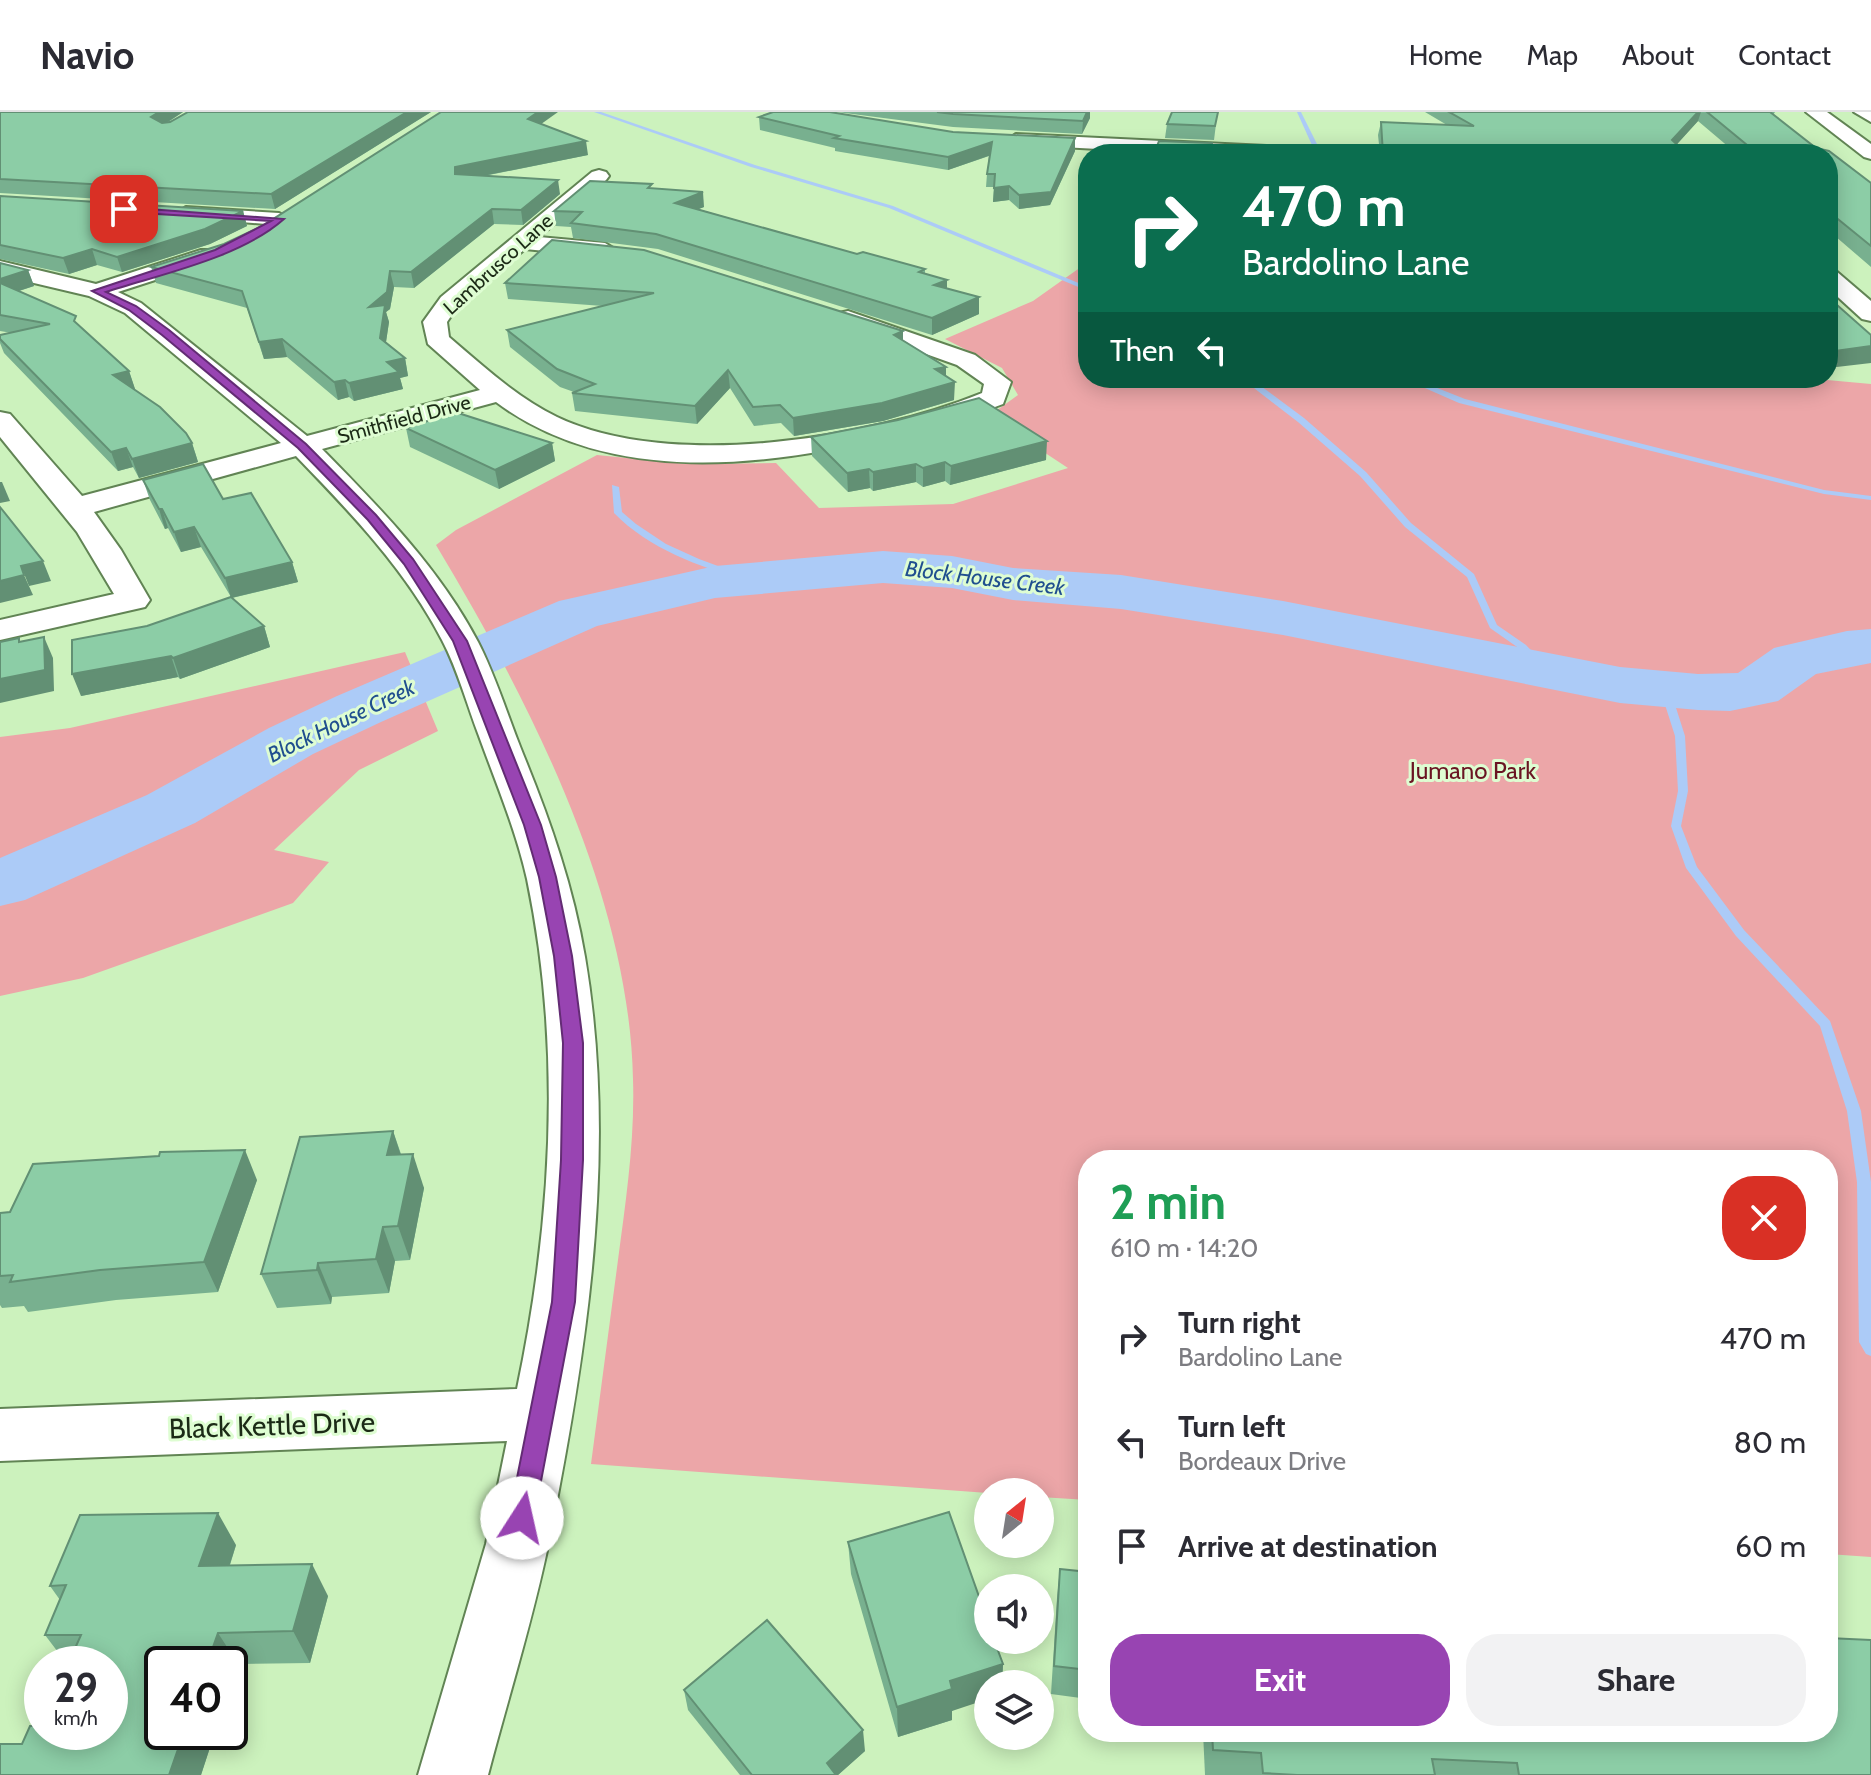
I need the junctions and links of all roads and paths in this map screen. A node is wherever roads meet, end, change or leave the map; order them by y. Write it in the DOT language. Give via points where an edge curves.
graph roads {
  1 [pos="1815,112"];
  2 [pos="1863,112"];
  3 [pos="1871,117"];
  4 [pos="1001,139"];
  5 [pos="1078,146"];
  6 [pos="1871,153"];
  7 [pos="599,176"];
  8 [pos="171,212"];
  9 [pos="520,242"];
  10 [pos="635,254"];
  11 [pos="0,268"];
  12 [pos="1838,285"];
  13 [pos="97,291"];
  14 [pos="824,311"];
  15 [pos="1871,314"];
  16 [pos="498,393"];
  17 [pos="0,420"];
  18 [pos="10,446"];
  19 [pos="302,446"];
  20 [pos="77,507"];
  21 [pos="0,630"];
  22 [pos="543,1414"];
  23 [pos="2,1439"];
  24 [pos="453,1775"];
  1 -- 6 [label="main road"];
  2 -- 3 [label="main road"];
  4 -- 5 [label="main road"];
  7 -- 9 [label="main road, Lambrusco Lane"];
  8 -- 13 [label="main road" via="286,215 238,243"];
  9 -- 10 [label="main road"];
  9 -- 16 [label="main road, Lambrusco Lane" via="449,302 435,322 437,339"];
  11 -- 13 [label="main road"];
  12 -- 15 [label="main road"];
  13 -- 19 [label="main road" via="133,308"];
  14 -- 16 [label="main road, Lambrusco Lane" via="966,360 998,382 994,398 827,443 774,453 708,455 633,449 563,429"];
  16 -- 19 [label="main road, Smithfield Drive"];
  17 -- 18 [label="main road"];
  18 -- 20 [label="main road"];
  19 -- 20 [label="main road, Smithfield Drive"];
  19 -- 22 [label="main road" via="409,562 460,641 547,877 573,1043 563,1302"];
  20 -- 21 [label="main road" via="113,557 133,600"];
  22 -- 23 [label="main road, Black Kettle Drive"];
  22 -- 24 [label="main road" via="517,1544"];
}
